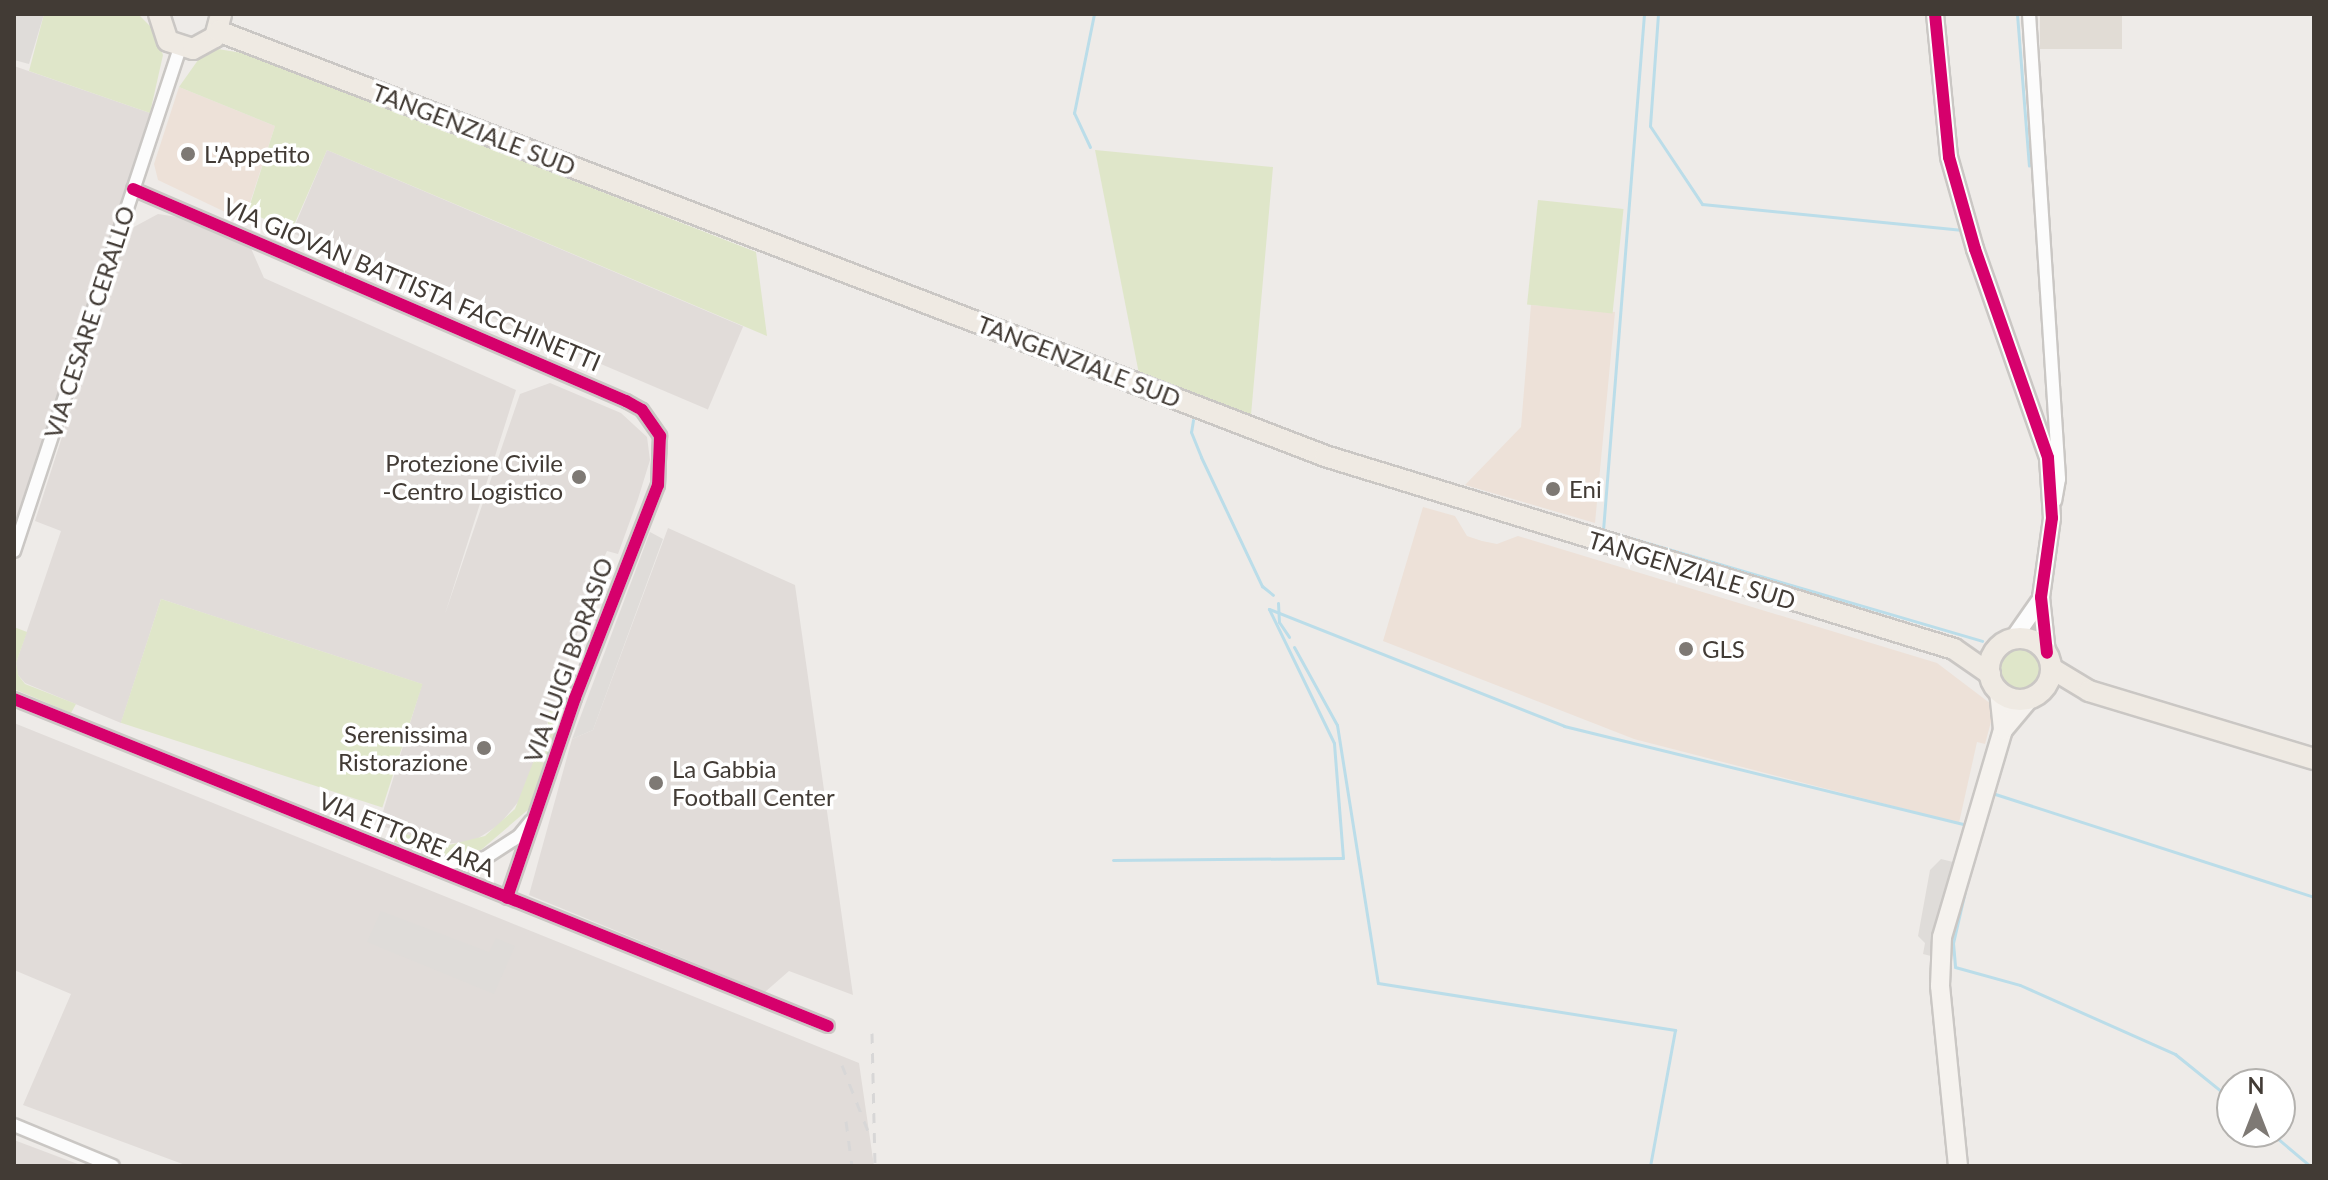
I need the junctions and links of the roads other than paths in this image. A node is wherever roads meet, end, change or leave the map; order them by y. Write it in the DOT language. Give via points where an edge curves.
graph roads {
  1 [pos="159,14"];
  2 [pos="1935,14"];
  3 [pos="2029,14"];
  4 [pos="220,23"];
  5 [pos="180,48"];
  6 [pos="133,189"];
  7 [pos="660,436"];
  8 [pos="2052,518"];
  9 [pos="14,551"];
  10 [pos="2041,597"];
  11 [pos="2006,642"];
  12 [pos="1954,649"];
  13 [pos="2049,660"];
  14 [pos="1994,682"];
  15 [pos="2089,691"];
  16 [pos="2034,696"];
  17 [pos="14,699"];
  18 [pos="2003,730"];
  19 [pos="2314,759"];
  20 [pos="537,813"];
  21 [pos="413,861"];
  22 [pos="507,898"];
  23 [pos="828,1026"];
  24 [pos="14,1125"];
  25 [pos="113,1166"];
  26 [pos="1958,1166"];
  1 -- 5 [label="main road" via="164,36"];
  2 -- 8 [label="street" via="1949,157 1975,249 2048,458"];
  3 -- 8 [label="street" via="2059,479"];
  4 -- 5 [label="main road" via="199,48"];
  4 -- 12 [label="main road, TANGENZIALE SUD" via="1325,456"];
  5 -- 6 [label="street, VIA CESARE CERALLO"];
  6 -- 7 [label="street, VIA GIOVAN BATTISTA FACCHINETTI" via="626,401 642,410"];
  6 -- 9 [label="street, VIA CESARE CERALLO"];
  7 -- 20 [label="street, VIA LUIGI BORASIO" via="658,485 575,698"];
  8 -- 10 [label="street"];
  10 -- 11 [label="street" via="2034,615"];
  10 -- 13 [label="street"];
  11 -- 12 [label="main road, TANGENZIALE SUD"];
  11 -- 13 [label="main road" via="2029,639"];
  11 -- 14 [label="main road"];
  12 -- 14 [label="main road, TANGENZIALE SUD"];
  13 -- 15 [label="main road"];
  13 -- 16 [label="main road"];
  14 -- 16 [label="main road" via="2012,699"];
  14 -- 18 [label="main road"];
  15 -- 16 [label="main road"];
  15 -- 19 [label="main road"];
  16 -- 18 [label="main road"];
  17 -- 21 [label="street, VIA ETTORE ARA"];
  18 -- 26 [label="main road" via="1942,937 1941,1000"];
  20 -- 21 [label="street, VIA LUIGI BORASIO" via="519,836 485,858 445,867"];
  20 -- 22 [label="street, VIA LUIGI BORASIO"];
  21 -- 22 [label="street, VIA ETTORE ARA"];
  22 -- 23 [label="street, VIA ETTORE ARA"];
  24 -- 25 [label="street"];
}
